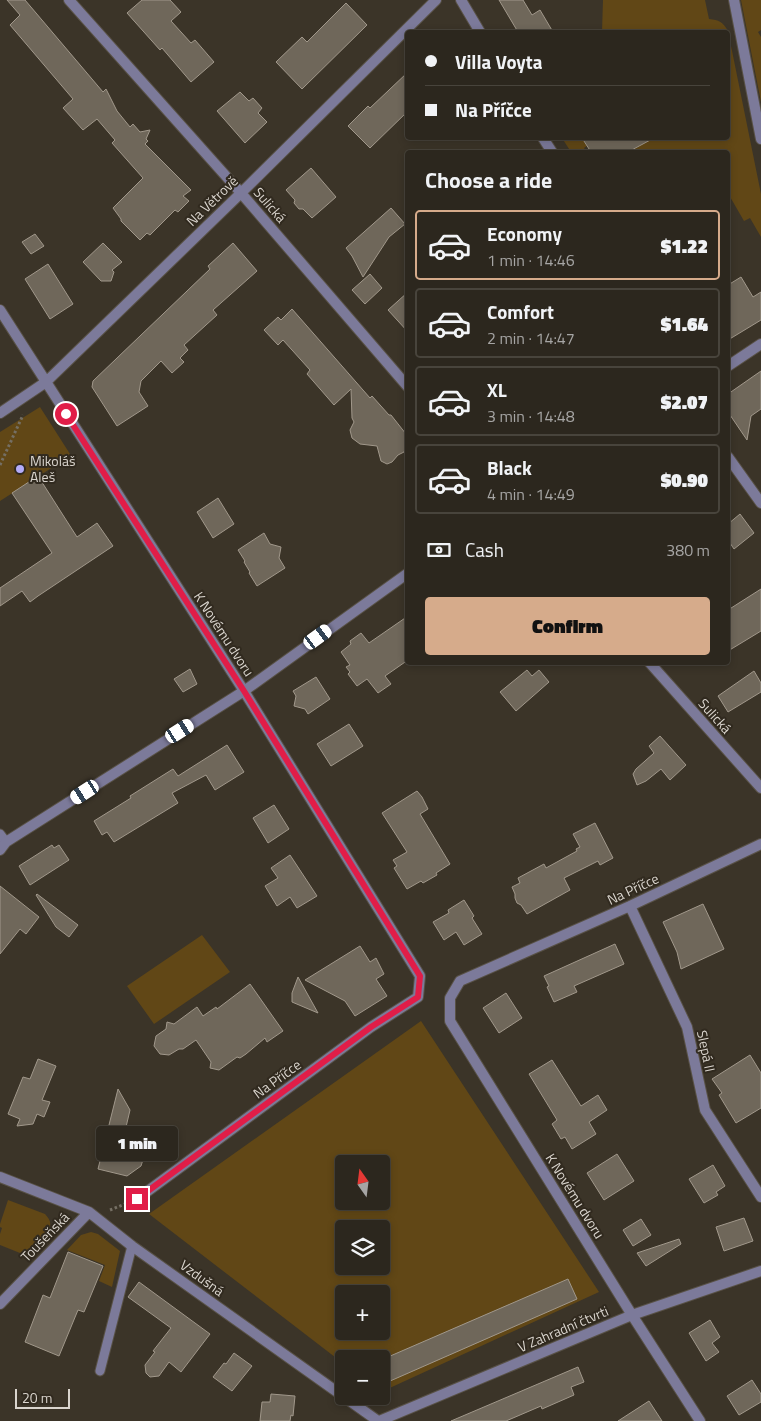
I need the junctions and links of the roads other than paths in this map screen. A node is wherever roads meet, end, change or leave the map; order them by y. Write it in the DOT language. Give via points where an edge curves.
graph roads {
  1 [pos="68,0"];
  2 [pos="436,0"];
  3 [pos="461,0"];
  4 [pos="734,0"];
  5 [pos="406,30"];
  6 [pos="479,30"];
  7 [pos="405,31"];
  8 [pos="761,139"];
  9 [pos="241,193"];
  10 [pos="0,310"];
  11 [pos="761,344"];
  12 [pos="730,365"];
  13 [pos="46,382"];
  14 [pos="405,383"];
  15 [pos="0,413"];
  16 [pos="730,460"];
  17 [pos="761,503"];
  18 [pos="405,574"];
  19 [pos="652,665"];
  20 [pos="244,691"];
  21 [pos="761,788"];
  22 [pos="2,842"];
  23 [pos="761,844"];
  24 [pos="630,906"];
  25 [pos="420,976"];
  26 [pos="460,981"];
  27 [pos="0,1177"];
  28 [pos="761,1197"];
  29 [pos="137,1199"];
  30 [pos="89,1212"];
  31 [pos="132,1246"];
  32 [pos="761,1271"];
  33 [pos="0,1304"];
  34 [pos="632,1315"];
  35 [pos="100,1371"];
  36 [pos="379,1421"];
  37 [pos="700,1421"];
  1 -- 9 [label="street, Sulická"];
  2 -- 5 [label="street, Na Větrově"];
  3 -- 6 [label="street"];
  4 -- 8 [label="street"];
  7 -- 9 [label="street, Na Větrově"];
  9 -- 13 [label="street, Na Větrově"];
  9 -- 14 [label="street, Sulická"];
  10 -- 13 [label="street, K Novému dvoru"];
  11 -- 12 [label="street"];
  13 -- 15 [label="street, Na Větrově"];
  13 -- 20 [label="street, K Novému dvoru"];
  16 -- 17 [label="street"];
  18 -- 20 [label="street"];
  19 -- 21 [label="street, Sulická"];
  20 -- 22 [label="street"];
  20 -- 25 [label="street, K Novému dvoru"];
  23 -- 24 [label="street, Na Příčce"];
  24 -- 26 [label="street, Na Příčce"];
  24 -- 28 [label="street, Slepá II" via="687,1027 705,1110"];
  25 -- 29 [label="street, Na Příčce" via="418,997 371,1027"];
  26 -- 34 [label="street, K Novému dvoru" via="450,998 450,1021"];
  27 -- 30 [label="street, Vzdušná"];
  30 -- 31 [label="street, Vzdušná"];
  30 -- 33 [label="street, Toušeňská"];
  31 -- 35 [label="lane"];
  31 -- 36 [label="street, Vzdušná"];
  32 -- 34 [label="street, V Zahradní čtvrti"];
  34 -- 36 [label="street, V Zahradní čtvrti"];
  34 -- 37 [label="street, K Novému dvoru"];
}
